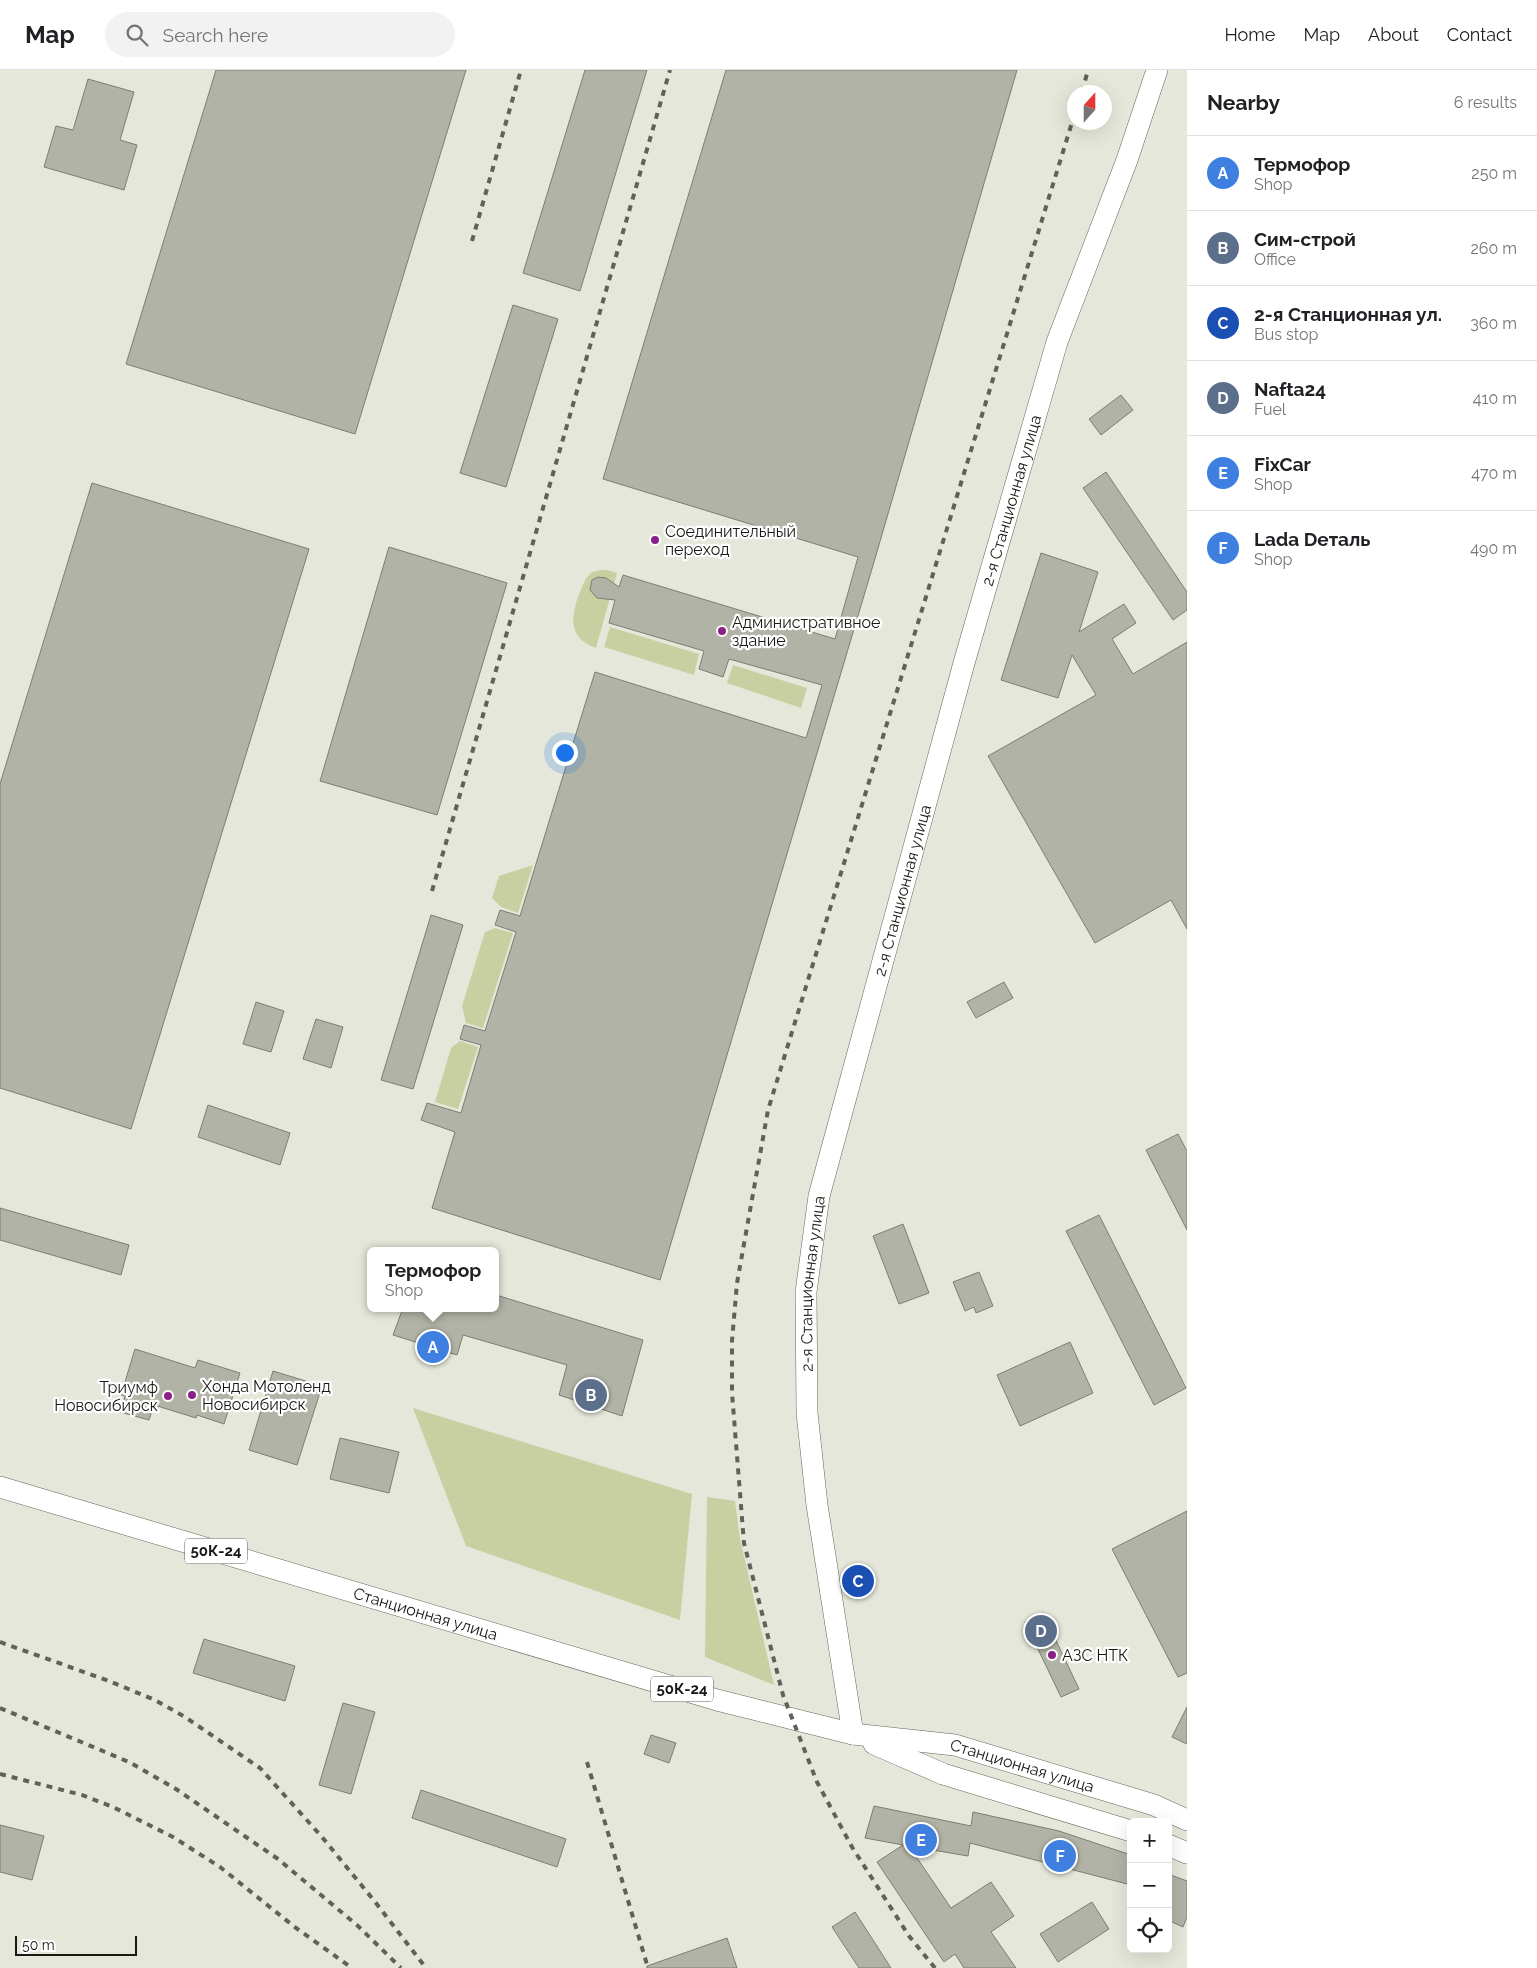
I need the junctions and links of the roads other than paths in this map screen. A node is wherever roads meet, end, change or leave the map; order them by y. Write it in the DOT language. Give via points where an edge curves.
graph roads {
  1 [pos="1157,70"];
  2 [pos="0,1487"];
  3 [pos="853,1734"];
  4 [pos="1187,1820"];
  5 [pos="1127,1830"];
  6 [pos="1172,1847"];
  7 [pos="1187,1853"];
  1 -- 3 [label="main road, 2-я Станционная улица" via="1127,160 1057,342 964,663 820,1196 806,1292 807,1412 817,1505"];
  2 -- 3 [label="main road, Станционная улица / 50К-24" via="710,1698"];
  3 -- 4 [label="main road, Станционная улица / 50К-24" via="954,1745 1154,1806"];
  3 -- 5 [label="main road, Станционная улица / 50К-24" via="943,1774"];
  6 -- 7 [label="main road"];
}
